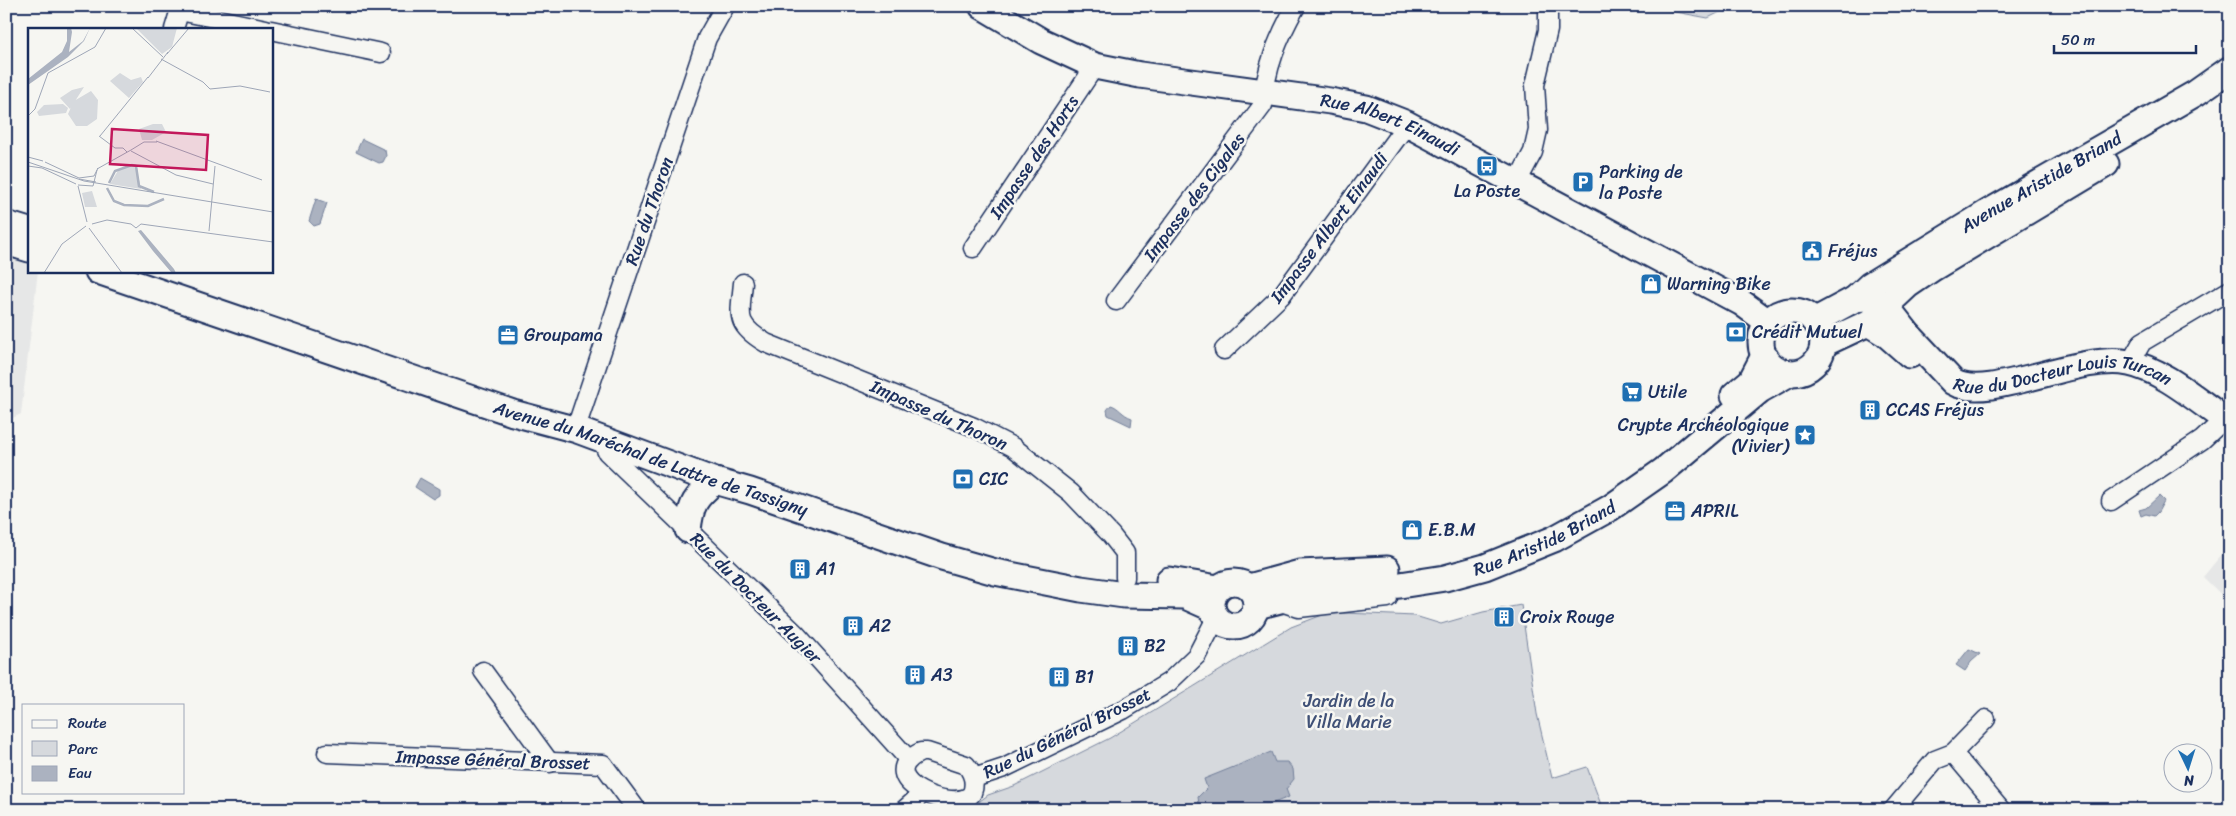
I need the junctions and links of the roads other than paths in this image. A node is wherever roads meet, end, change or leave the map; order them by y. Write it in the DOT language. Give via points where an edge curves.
graph roads {
  1 [pos="725,6"];
  2 [pos="982,6"];
  3 [pos="1296,6"];
  4 [pos="1548,6"];
  5 [pos="180,8"];
  6 [pos="174,28"];
  7 [pos="262,28"];
  8 [pos="272,30"];
  9 [pos="381,53"];
  10 [pos="1095,66"];
  11 [pos="2230,69"];
  12 [pos="2230,87"];
  13 [pos="1264,91"];
  14 [pos="1407,124"];
  15 [pos="1517,182"];
  16 [pos="6,224"];
  17 [pos="22,242"];
  18 [pos="973,248"];
  19 [pos="101,272"];
  20 [pos="148,272"];
  21 [pos="743,283"];
  22 [pos="2230,290"];
  23 [pos="1855,299"];
  24 [pos="1116,301"];
  25 [pos="1886,306"];
  26 [pos="1814,321"];
  27 [pos="1768,322"];
  28 [pos="1868,323"];
  29 [pos="1823,344"];
  30 [pos="1224,350"];
  31 [pos="1764,356"];
  32 [pos="2130,363"];
  33 [pos="1790,374"];
  34 [pos="579,419"];
  35 [pos="2226,427"];
  36 [pos="601,438"];
  37 [pos="715,481"];
  38 [pos="2111,501"];
  39 [pos="688,530"];
  40 [pos="1125,578"];
  41 [pos="1261,598"];
  42 [pos="1215,605"];
  43 [pos="483,671"];
  44 [pos="1986,719"];
  45 [pos="326,753"];
  46 [pos="1953,753"];
  47 [pos="909,760"];
  48 [pos="550,763"];
  49 [pos="974,778"];
  50 [pos="920,796"];
  51 [pos="950,809"];
  52 [pos="637,810"];
  53 [pos="904,810"];
  54 [pos="1893,810"];
  55 [pos="2001,810"];
  1 -- 34 [label="street, Rue du Thoron" via="707,38"];
  2 -- 10 [label="main road, Rue Albert Einaudi" via="1042,41"];
  3 -- 13 [label="street, Impasse des Cigales" via="1280,34 1266,72"];
  4 -- 15 [label="street" via="1548,30 1534,85 1538,130 1532,152"];
  5 -- 6 [label="street"];
  5 -- 7 [label="street"];
  8 -- 9 [label="street"];
  10 -- 13 [label="main road, Rue Albert Einaudi"];
  10 -- 18 [label="street, Impasse des Horts"];
  11 -- 23 [label="main road, Avenue Aristide Briand" via="2196,94 1987,213 1870,286"];
  12 -- 25 [label="main road, Avenue Aristide Briand" via="1933,268"];
  13 -- 14 [label="main road, Rue Albert Einaudi" via="1366,108"];
  13 -- 24 [label="street, Impasse des Cigales" via="1263,105"];
  14 -- 15 [label="main road, Rue Albert Einaudi"];
  14 -- 30 [label="street, Impasse Albert Einaudi" via="1281,296"];
  15 -- 27 [label="main road, Rue Albert Einaudi" via="1742,303"];
  16 -- 17 [label="main road"];
  19 -- 36 [label="main road, Avenue du Maréchal de Lattre de Tassigny" via="513,414"];
  20 -- 34 [label="main road, Avenue du Maréchal de Lattre de Tassigny" via="516,404"];
  21 -- 40 [label="street, Impasse du Thoron" via="740,312 743,326 751,334 775,347 974,427 1013,448 1071,493 1112,535 1125,553"];
  22 -- 32 [label="street" via="2142,342"];
  23 -- 25 [label="main road" via="1873,299"];
  23 -- 26 [label="main road"];
  25 -- 28 [label="main road, Avenue Aristide Briand"];
  25 -- 32 [label="main road, Rue du Docteur Louis Turcan" via="1908,334 1959,386 1993,386 2084,364"];
  26 -- 27 [label="main road" via="1802,312 1790,311 1778,314"];
  26 -- 29 [label="main road"];
  27 -- 31 [label="main road" via="1761,338"];
  28 -- 29 [label="main road"];
  28 -- 35 [label="main road, Rue du Docteur Louis Turcan" via="1897,342 1942,387 1961,397 1997,393 2107,369 2120,370 2146,378"];
  29 -- 33 [label="main road" via="1821,354 1809,369"];
  31 -- 33 [label="main road" via="1775,368"];
  31 -- 41 [label="main road, Rue Aristide Briand" via="1751,381 1636,477 1606,500 1560,525 1483,556 1456,563 1300,573"];
  32 -- 35 [label="main road, Rue du Docteur Louis Turcan" via="2158,374"];
  33 -- 41 [label="main road, Rue Aristide Briand" via="1760,390 1663,471 1610,508 1554,539 1485,567 1446,578"];
  34 -- 40 [label="main road, Avenue du Maréchal de Lattre de Tassigny" via="921,541 1054,574"];
  35 -- 38 [label="street"];
  36 -- 37 [label="main road, Avenue du Maréchal de Lattre de Tassigny"];
  36 -- 39 [label="street, Rue du Docteur Augier" via="607,452"];
  37 -- 39 [label="main road" via="697,497 690,513"];
  37 -- 42 [label="main road, Avenue du Maréchal de Lattre de Tassigny" via="942,558 995,572 1124,595 1185,596"];
  39 -- 47 [label="street, Rue du Docteur Augier" via="796,634"];
  40 -- 42 [label="main road, Avenue du Maréchal de Lattre de Tassigny" via="1180,580"];
  41 -- 42 [label="main road" via="1243,584 1230,582"];
  41 -- 42 [label="main road" via="1244,625 1229,626"];
  42 -- 49 [label="street, Rue du Général Brosset" via="1197,655 1169,682 1123,710 1004,768"];
  43 -- 48 [label="street"];
  44 -- 46 [label="street"];
  45 -- 48 [label="street, Impasse Général Brosset"];
  46 -- 54 [label="street" via="1935,760"];
  46 -- 55 [label="street"];
  47 -- 49 [label="street" via="927,752 966,765"];
  47 -- 50 [label="street" via="904,771 905,780 908,787"];
  48 -- 52 [label="street, Impasse Général Brosset" via="603,764"];
  49 -- 51 [label="street" via="974,790 968,800"];
  50 -- 51 [label="street"];
  50 -- 53 [label="street"];
}
